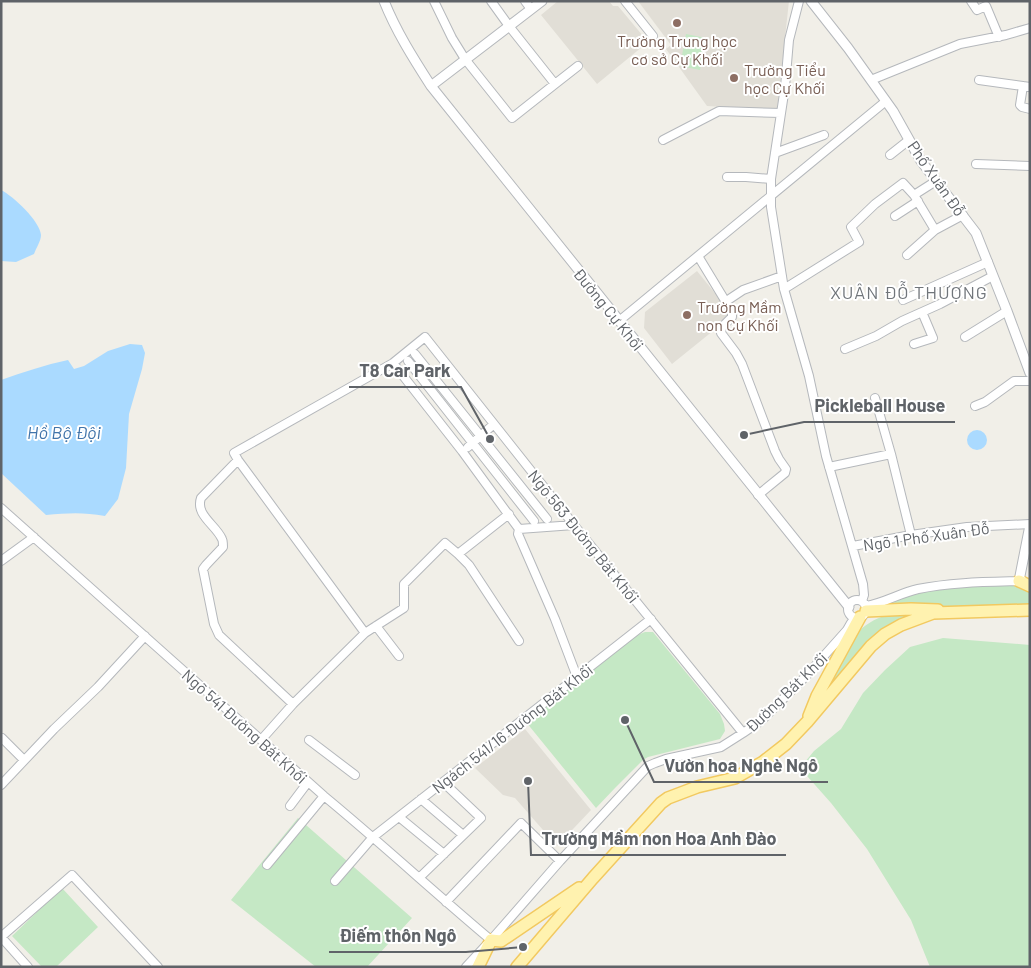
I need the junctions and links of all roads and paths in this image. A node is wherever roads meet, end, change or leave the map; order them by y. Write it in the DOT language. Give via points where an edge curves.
graph roads {
  1 [pos="384,1"];
  2 [pos="434,1"];
  3 [pos="491,1"];
  4 [pos="526,1"];
  5 [pos="542,1"];
  6 [pos="625,1"];
  7 [pos="799,1"];
  8 [pos="811,1"];
  9 [pos="971,1"];
  10 [pos="531,9"];
  11 [pos="509,26"];
  12 [pos="1030,28"];
  13 [pos="653,36"];
  14 [pos="1000,36"];
  15 [pos="465,59"];
  16 [pos="578,66"];
  17 [pos="871,80"];
  18 [pos="979,80"];
  19 [pos="555,84"];
  20 [pos="431,86"];
  21 [pos="1026,86"];
  22 [pos="886,101"];
  23 [pos="1030,110"];
  24 [pos="781,113"];
  25 [pos="824,135"];
  26 [pos="662,140"];
  27 [pos="909,140"];
  28 [pos="775,152"];
  29 [pos="890,155"];
  30 [pos="976,164"];
  31 [pos="1030,166"];
  32 [pos="727,177"];
  33 [pos="771,180"];
  34 [pos="936,181"];
  35 [pos="771,196"];
  36 [pos="916,198"];
  37 [pos="963,215"];
  38 [pos="895,216"];
  39 [pos="935,230"];
  40 [pos="908,255"];
  41 [pos="698,256"];
  42 [pos="988,262"];
  43 [pos="782,276"];
  44 [pos="994,276"];
  45 [pos="784,289"];
  46 [pos="903,300"];
  47 [pos="725,302"];
  48 [pos="1008,311"];
  49 [pos="922,312"];
  50 [pos="619,321"];
  51 [pos="966,337"];
  52 [pos="914,344"];
  53 [pos="845,349"];
  54 [pos="415,354"];
  55 [pos="408,361"];
  56 [pos="393,363"];
  57 [pos="1030,372"];
  58 [pos="1030,381"];
  59 [pos="875,398"];
  60 [pos="975,406"];
  61 [pos="494,424"];
  62 [pos="480,436"];
  63 [pos="469,446"];
  64 [pos="891,454"];
  65 [pos="238,460"];
  66 [pos="829,468"];
  67 [pos="758,495"];
  68 [pos="1,508"];
  69 [pos="509,514"];
  70 [pos="547,519"];
  71 [pos="534,521"];
  72 [pos="574,525"];
  73 [pos="1030,525"];
  74 [pos="519,529"];
  75 [pos="911,536"];
  76 [pos="34,537"];
  77 [pos="853,546"];
  78 [pos="458,554"];
  79 [pos="1,561"];
  80 [pos="1026,582"];
  81 [pos="849,607"];
  82 [pos="1030,610"];
  83 [pos="862,611"];
  84 [pos="964,613"];
  85 [pos="651,619"];
  86 [pos="376,626"];
  87 [pos="365,632"];
  88 [pos="145,636"];
  89 [pos="520,641"];
  90 [pos="399,656"];
  91 [pos="577,677"];
  92 [pos="293,704"];
  93 [pos="807,722"];
  94 [pos="744,733"];
  95 [pos="2,738"];
  96 [pos="261,740"];
  97 [pos="309,740"];
  98 [pos="24,760"];
  99 [pos="355,775"];
  100 [pos="308,782"];
  101 [pos="443,782"];
  102 [pos="1,785"];
  103 [pos="324,796"];
  104 [pos="421,799"];
  105 [pos="290,806"];
  106 [pos="399,817"];
  107 [pos="463,835"];
  108 [pos="374,837"];
  109 [pos="444,854"];
  110 [pos="560,861"];
  111 [pos="267,865"];
  112 [pos="419,878"];
  113 [pos="593,878"];
  114 [pos="335,881"];
  115 [pos="446,902"];
  116 [pos="1,937"];
  117 [pos="491,940"];
  118 [pos="28,967"];
  119 [pos="158,967"];
  120 [pos="466,967"];
  121 [pos="478,967"];
  122 [pos="517,967"];
  1 -- 20 [label="street, Đường Cự Khối" via="409,52"];
  2 -- 15 [label="street"];
  3 -- 11 [label="street"];
  4 -- 10 [label="street"];
  5 -- 10 [label="street"];
  6 -- 13 [label="street"];
  7 -- 24 [label="street" via="789,40"];
  8 -- 17 [label="street, Phố Xuân Đỗ"];
  9 -- 14 [label="street" via="977,10 986,6"];
  10 -- 11 [label="street"];
  11 -- 15 [label="street"];
  11 -- 19 [label="street"];
  12 -- 14 [label="street"];
  14 -- 17 [label="street" via="960,44"];
  15 -- 19 [label="street" via="512,118"];
  15 -- 20 [label="street"];
  16 -- 19 [label="street"];
  17 -- 22 [label="street, Phố Xuân Đỗ"];
  18 -- 21 [label="street"];
  20 -- 50 [label="street, Đường Cự Khối"];
  21 -- 23 [label="street" via="1020,105"];
  22 -- 27 [label="street, Phố Xuân Đỗ"];
  22 -- 35 [label="street"];
  24 -- 26 [label="street" via="719,111"];
  24 -- 28 [label="street"];
  25 -- 28 [label="street"];
  27 -- 29 [label="street"];
  27 -- 34 [label="street, Phố Xuân Đỗ"];
  28 -- 33 [label="street"];
  30 -- 31 [label="street"];
  32 -- 33 [label="street"];
  33 -- 35 [label="street"];
  34 -- 36 [label="street"];
  34 -- 37 [label="street, Phố Xuân Đỗ"];
  35 -- 41 [label="street"];
  35 -- 43 [label="street"];
  36 -- 38 [label="street"];
  36 -- 39 [label="street"];
  36 -- 45 [label="street" via="903,183 851,227 859,242"];
  37 -- 39 [label="street"];
  37 -- 42 [label="street, Phố Xuân Đỗ" via="976,233"];
  39 -- 40 [label="street"];
  41 -- 47 [label="street"];
  41 -- 50 [label="street"];
  42 -- 44 [label="street, Phố Xuân Đỗ"];
  42 -- 46 [label="street"];
  43 -- 45 [label="street"];
  43 -- 47 [label="street" via="743,290"];
  44 -- 48 [label="street, Phố Xuân Đỗ"];
  44 -- 49 [label="street"];
  45 -- 66 [label="street" via="809,376"];
  47 -- 67 [label="street" via="732,314 721,333 742,364 778,459 786,468"];
  48 -- 51 [label="street"];
  48 -- 57 [label="street, Phố Xuân Đỗ"];
  49 -- 52 [label="street" via="933,338"];
  49 -- 53 [label="street"];
  50 -- 67 [label="street, Đường Cự Khối"];
  54 -- 62 [label="street"];
  55 -- 63 [label="street"];
  56 -- 61 [label="street, Ngõ 563 Đường Bát Khối" via="425,337"];
  56 -- 65 [label="street" via="234,453"];
  56 -- 69 [label="street"];
  58 -- 60 [label="street" via="1014,381"];
  59 -- 64 [label="street"];
  61 -- 62 [label="street"];
  61 -- 72 [label="street, Ngõ 563 Đường Bát Khối"];
  62 -- 63 [label="street"];
  62 -- 70 [label="street"];
  63 -- 71 [label="street"];
  64 -- 66 [label="street"];
  64 -- 75 [label="street"];
  65 -- 87 [label="street"];
  65 -- 92 [label="street" via="199,504 222,539 223,547 204,569 214,624 219,635"];
  66 -- 77 [label="street"];
  67 -- 81 [label="street, Đường Cự Khối"];
  68 -- 76 [label="street, Ngõ 541 Đường Bát Khối"];
  69 -- 74 [label="street"];
  69 -- 78 [label="street"];
  72 -- 74 [label="street"];
  72 -- 85 [label="street, Ngõ 563 Đường Bát Khối"];
  73 -- 75 [label="street, Ngõ 1 Phố Xuân Đỗ" via="967,527"];
  73 -- 80 [label="street"];
  74 -- 91 [label="street" via="518,534"];
  75 -- 77 [label="street, Ngõ 1 Phố Xuân Đỗ"];
  76 -- 79 [label="street"];
  76 -- 88 [label="street, Ngõ 541 Đường Bát Khối"];
  77 -- 83 [label="street" via="863,584"];
  78 -- 86 [label="street" via="444,544 404,584 404,608"];
  78 -- 89 [label="street" via="469,565"];
  80 -- 83 [label="street" via="932,586 899,595"];
  81 -- 83 [label="street" via="849,612"];
  81 -- 83 [label="street" via="854,600 860,600"];
  82 -- 84 [label="main road"];
  83 -- 84 [label="main road" via="926,609"];
  83 -- 93 [label="main road" via="817,696"];
  83 -- 94 [label="street, Đường Bát Khối" via="806,676 762,720"];
  84 -- 93 [label="main road" via="933,614 885,634"];
  85 -- 91 [label="street, Ngách 541/16 Đường Bát Khối"];
  85 -- 94 [label="street, Ngõ 563 Đường Bát Khối"];
  86 -- 87 [label="street"];
  86 -- 90 [label="street"];
  87 -- 92 [label="street"];
  88 -- 96 [label="street, Ngõ 541 Đường Bát Khối"];
  88 -- 98 [label="street"];
  91 -- 101 [label="street, Ngách 541/16 Đường Bát Khối"];
  92 -- 96 [label="street"];
  93 -- 113 [label="main road" via="763,762 735,778 697,788 661,803"];
  94 -- 110 [label="street, Đường Bát Khối" via="721,746 648,766"];
  95 -- 98 [label="street"];
  96 -- 100 [label="street, Ngõ 541 Đường Bát Khối"];
  97 -- 99 [label="street"];
  98 -- 102 [label="street"];
  100 -- 103 [label="street, Ngõ 541 Đường Bát Khối"];
  100 -- 105 [label="street"];
  101 -- 104 [label="street, Ngách 541/16 Đường Bát Khối"];
  101 -- 107 [label="street" via="481,818"];
  103 -- 108 [label="street, Ngõ 541 Đường Bát Khối"];
  103 -- 111 [label="street"];
  104 -- 106 [label="street, Ngách 541/16 Đường Bát Khối"];
  104 -- 107 [label="street"];
  106 -- 108 [label="street, Ngách 541/16 Đường Bát Khối"];
  106 -- 109 [label="street"];
  107 -- 109 [label="street"];
  108 -- 112 [label="street, Ngõ 541 Đường Bát Khối"];
  108 -- 114 [label="street, Ngách 541/16 Đường Bát Khối"];
  109 -- 112 [label="street"];
  110 -- 115 [label="street" via="521,823"];
  110 -- 117 [label="street, Đường Bát Khối"];
  112 -- 115 [label="street, Ngõ 541 Đường Bát Khối"];
  113 -- 117 [label="main road" via="501,941"];
  113 -- 122 [label="main road"];
  115 -- 117 [label="street, Ngõ 541 Đường Bát Khối"];
  116 -- 118 [label="street"];
  116 -- 119 [label="street" via="72,875"];
  117 -- 120 [label="street, Đường Bát Khối"];
  117 -- 121 [label="main road"];
}
